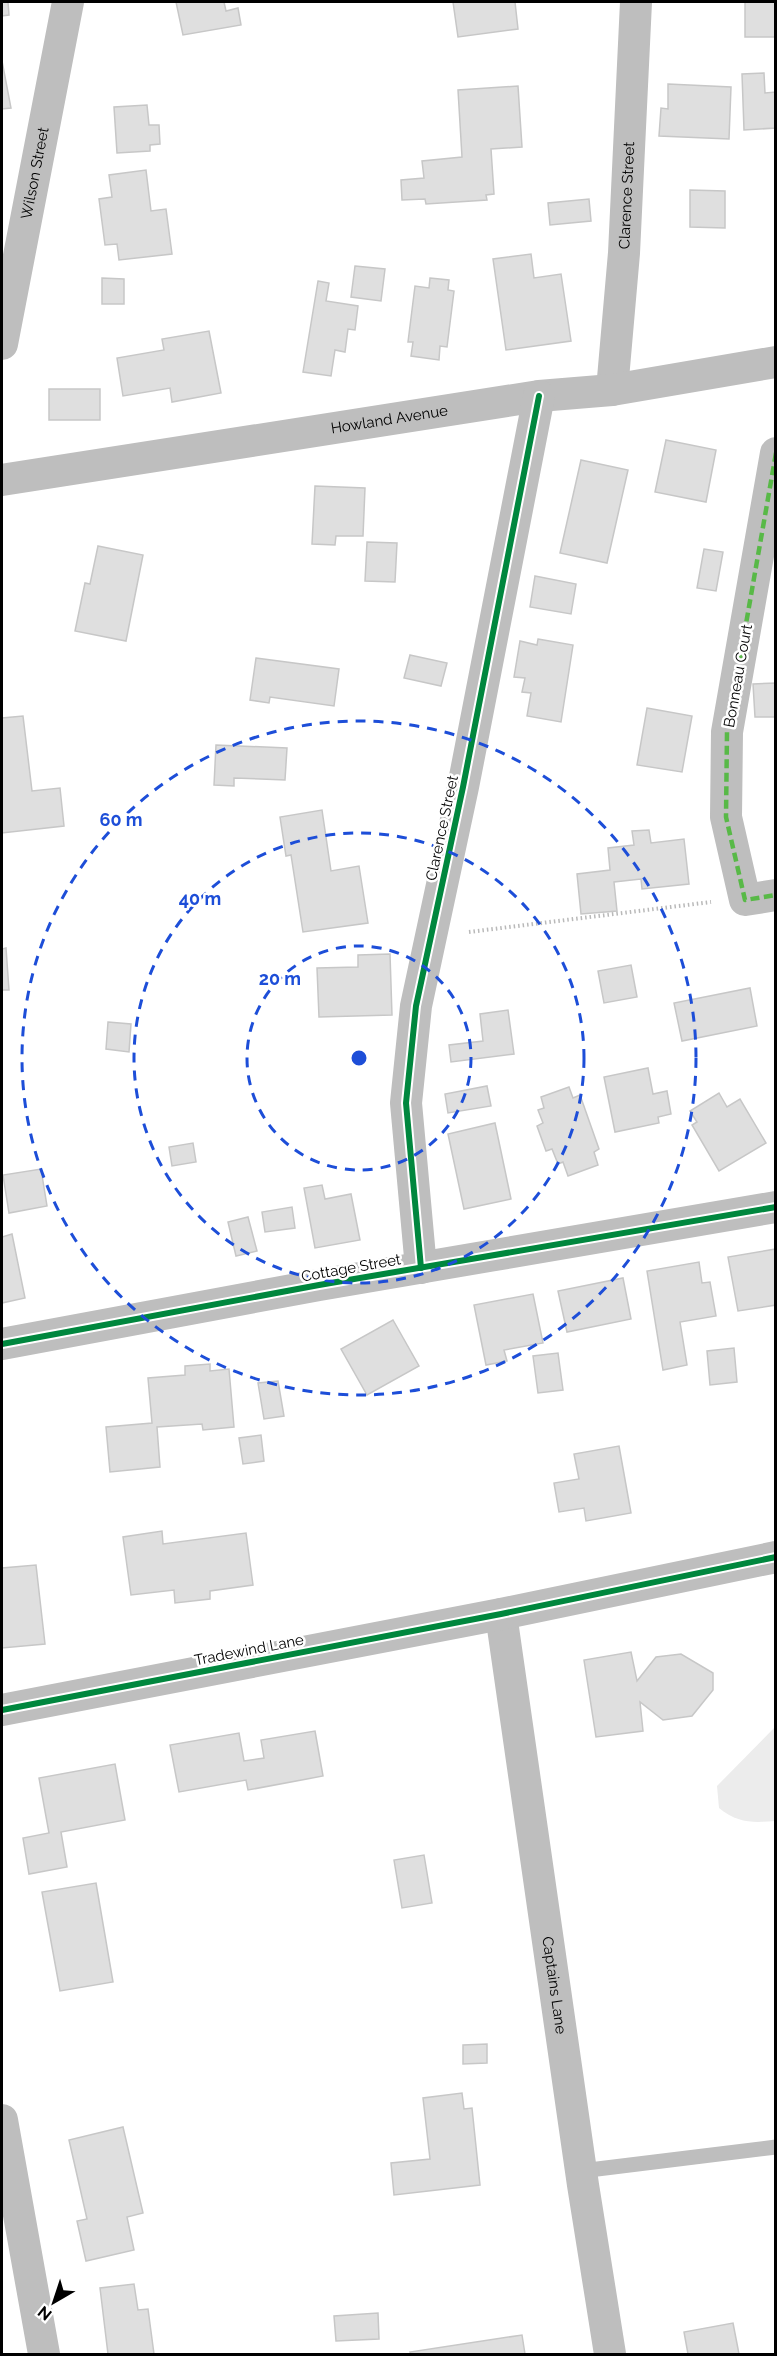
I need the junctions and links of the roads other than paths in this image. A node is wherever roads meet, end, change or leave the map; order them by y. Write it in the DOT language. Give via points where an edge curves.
graph roads {
  1 [pos="68,2"];
  2 [pos="636,2"];
  3 [pos="2,344"];
  4 [pos="776,362"];
  5 [pos="612,390"];
  6 [pos="539,396"];
  7 [pos="776,453"];
  8 [pos="2,480"];
  9 [pos="776,895"];
  10 [pos="776,1207"];
  11 [pos="421,1268"];
  12 [pos="2,1344"];
  13 [pos="776,1557"];
  14 [pos="501,1614"];
  15 [pos="2,1710"];
  16 [pos="2,2120"];
  17 [pos="776,2147"];
  18 [pos="581,2171"];
  19 [pos="44,2355"];
  20 [pos="610,2355"];
  1 -- 3 [label="street, Wilson Street"];
  2 -- 5 [label="street, Clarence Street" via="625,242"];
  4 -- 5 [label="street, Howland Avenue"];
  5 -- 6 [label="street, Howland Avenue"];
  6 -- 8 [label="street, Howland Avenue"];
  6 -- 11 [label="street, Clarence Street" via="416,1006 406,1103"];
  7 -- 9 [label="street, Bonneau Court" via="728,732 726,817 745,900"];
  10 -- 11 [label="street, Cottage Street"];
  11 -- 12 [label="street, Cottage Street"];
  13 -- 14 [label="street, Tradewind Lane"];
  14 -- 15 [label="street, Tradewind Lane"];
  14 -- 18 [label="street, Captains Lane"];
  16 -- 19 [label="street"];
  17 -- 18 [label="lane"];
  18 -- 20 [label="street, Captains Lane"];
}
